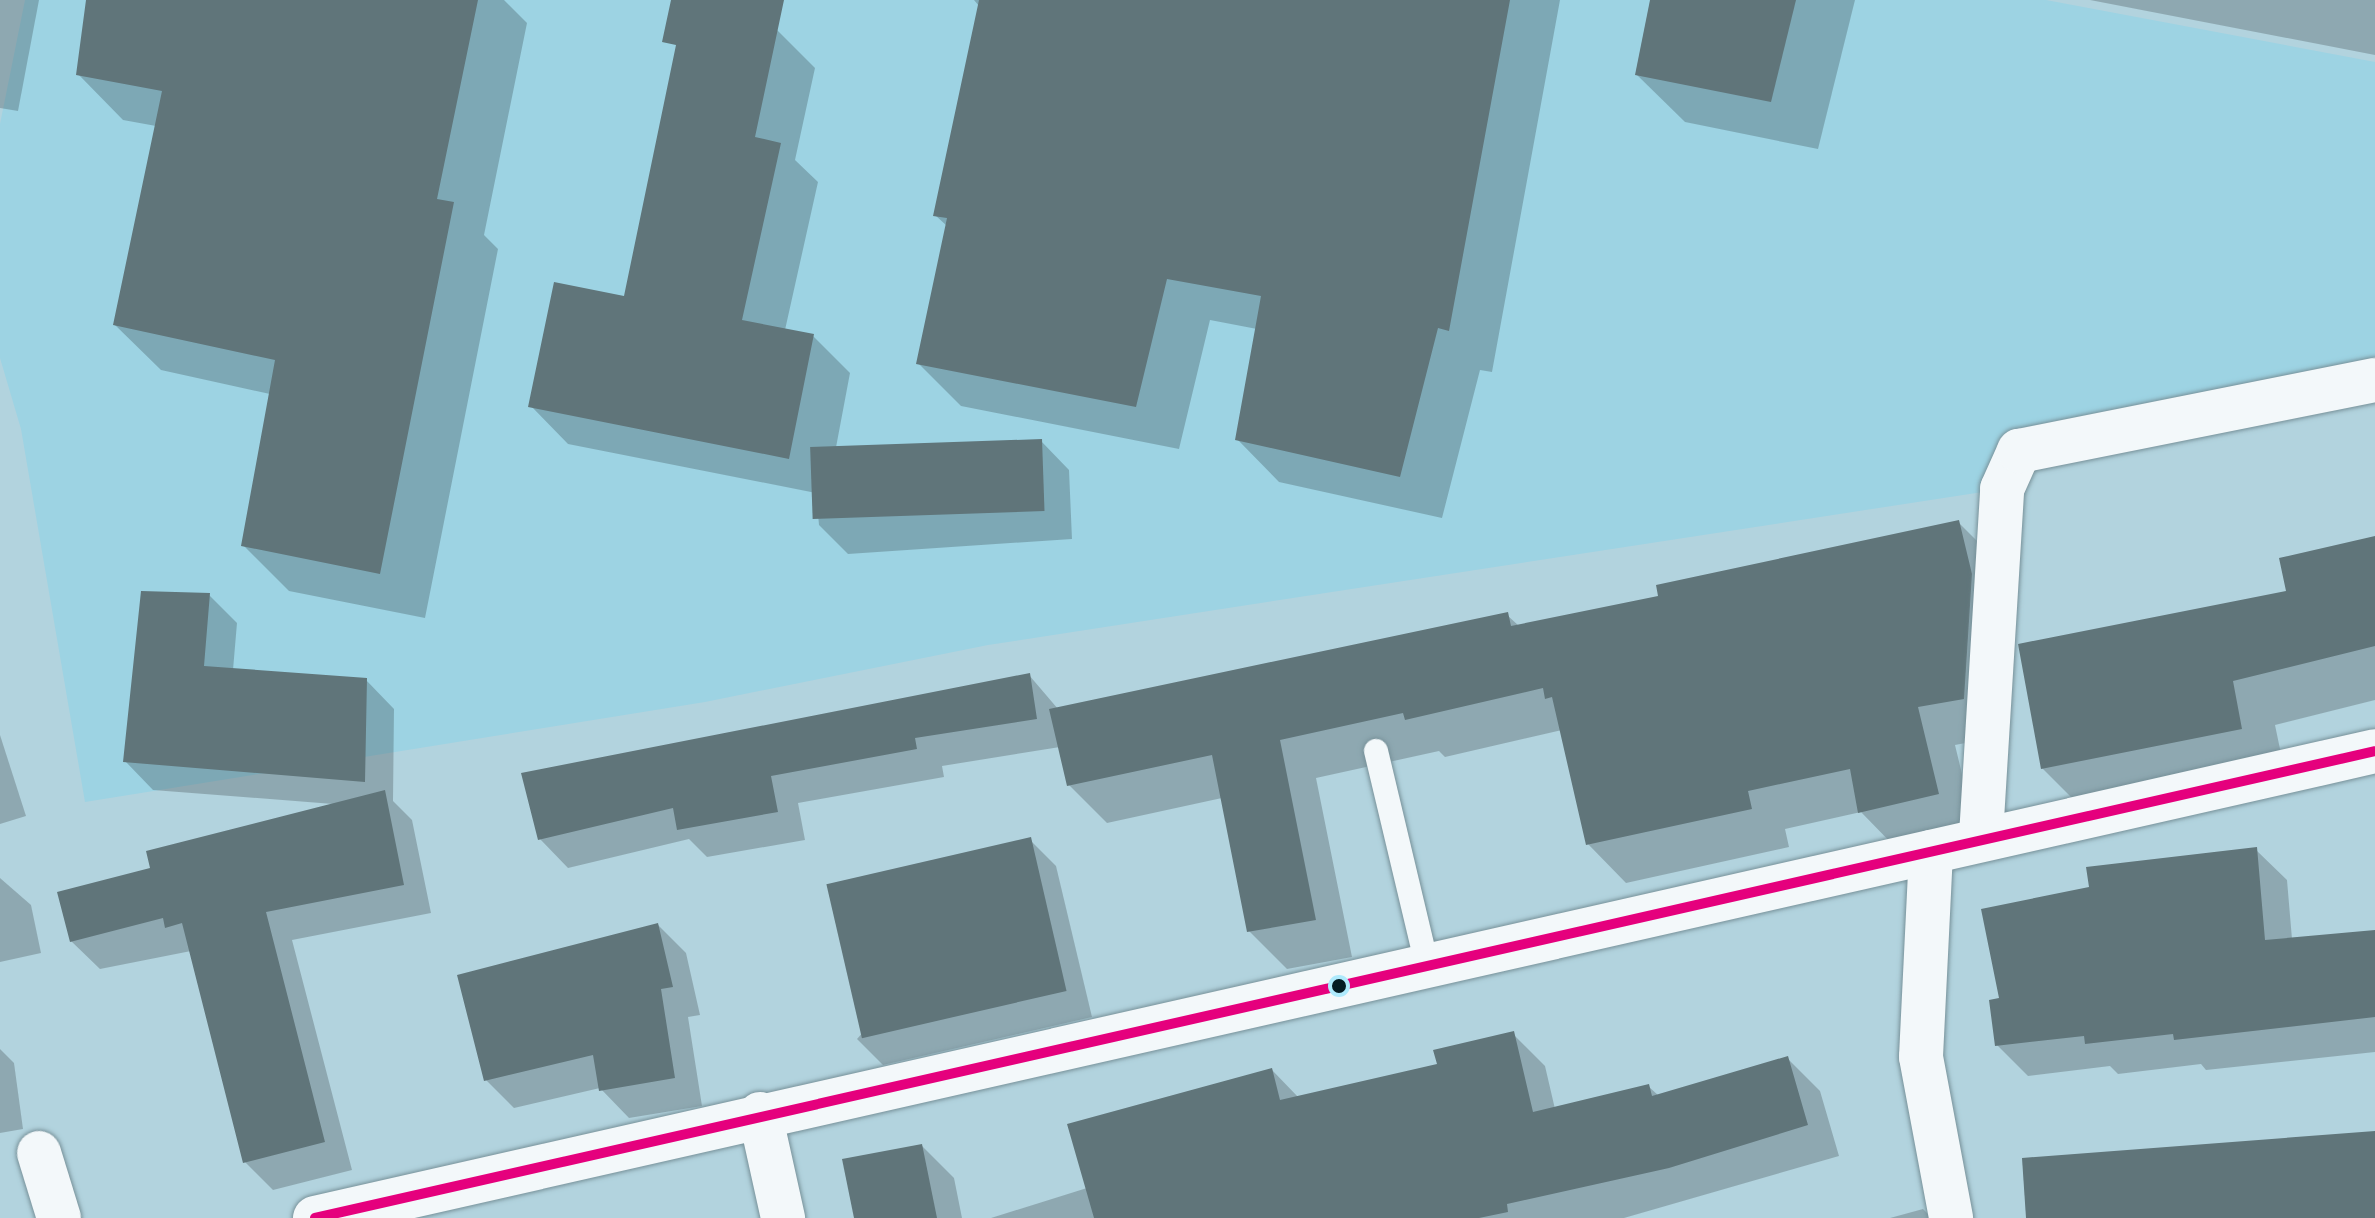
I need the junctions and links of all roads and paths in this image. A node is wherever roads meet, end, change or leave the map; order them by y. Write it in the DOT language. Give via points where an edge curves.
graph roads {
  1 [pos="2375,380"];
  2 [pos="1376,751"];
  3 [pos="2375,751"];
  4 [pos="1981,836"];
  5 [pos="1931,852"];
  6 [pos="1427,965"];
  7 [pos="760,1114"];
  8 [pos="39,1153"];
  9 [pos="59,1218"];
  10 [pos="315,1218"];
  11 [pos="783,1218"];
  12 [pos="1951,1218"];
  1 -- 4 [label="street" via="2019,451 2002,489"];
  2 -- 6 [label="lane"];
  3 -- 4 [label="street"];
  4 -- 5 [label="street"];
  5 -- 6 [label="street"];
  5 -- 12 [label="street" via="1921,1057"];
  6 -- 7 [label="street"];
  7 -- 10 [label="street"];
  7 -- 11 [label="street"];
  8 -- 9 [label="street"];
}
